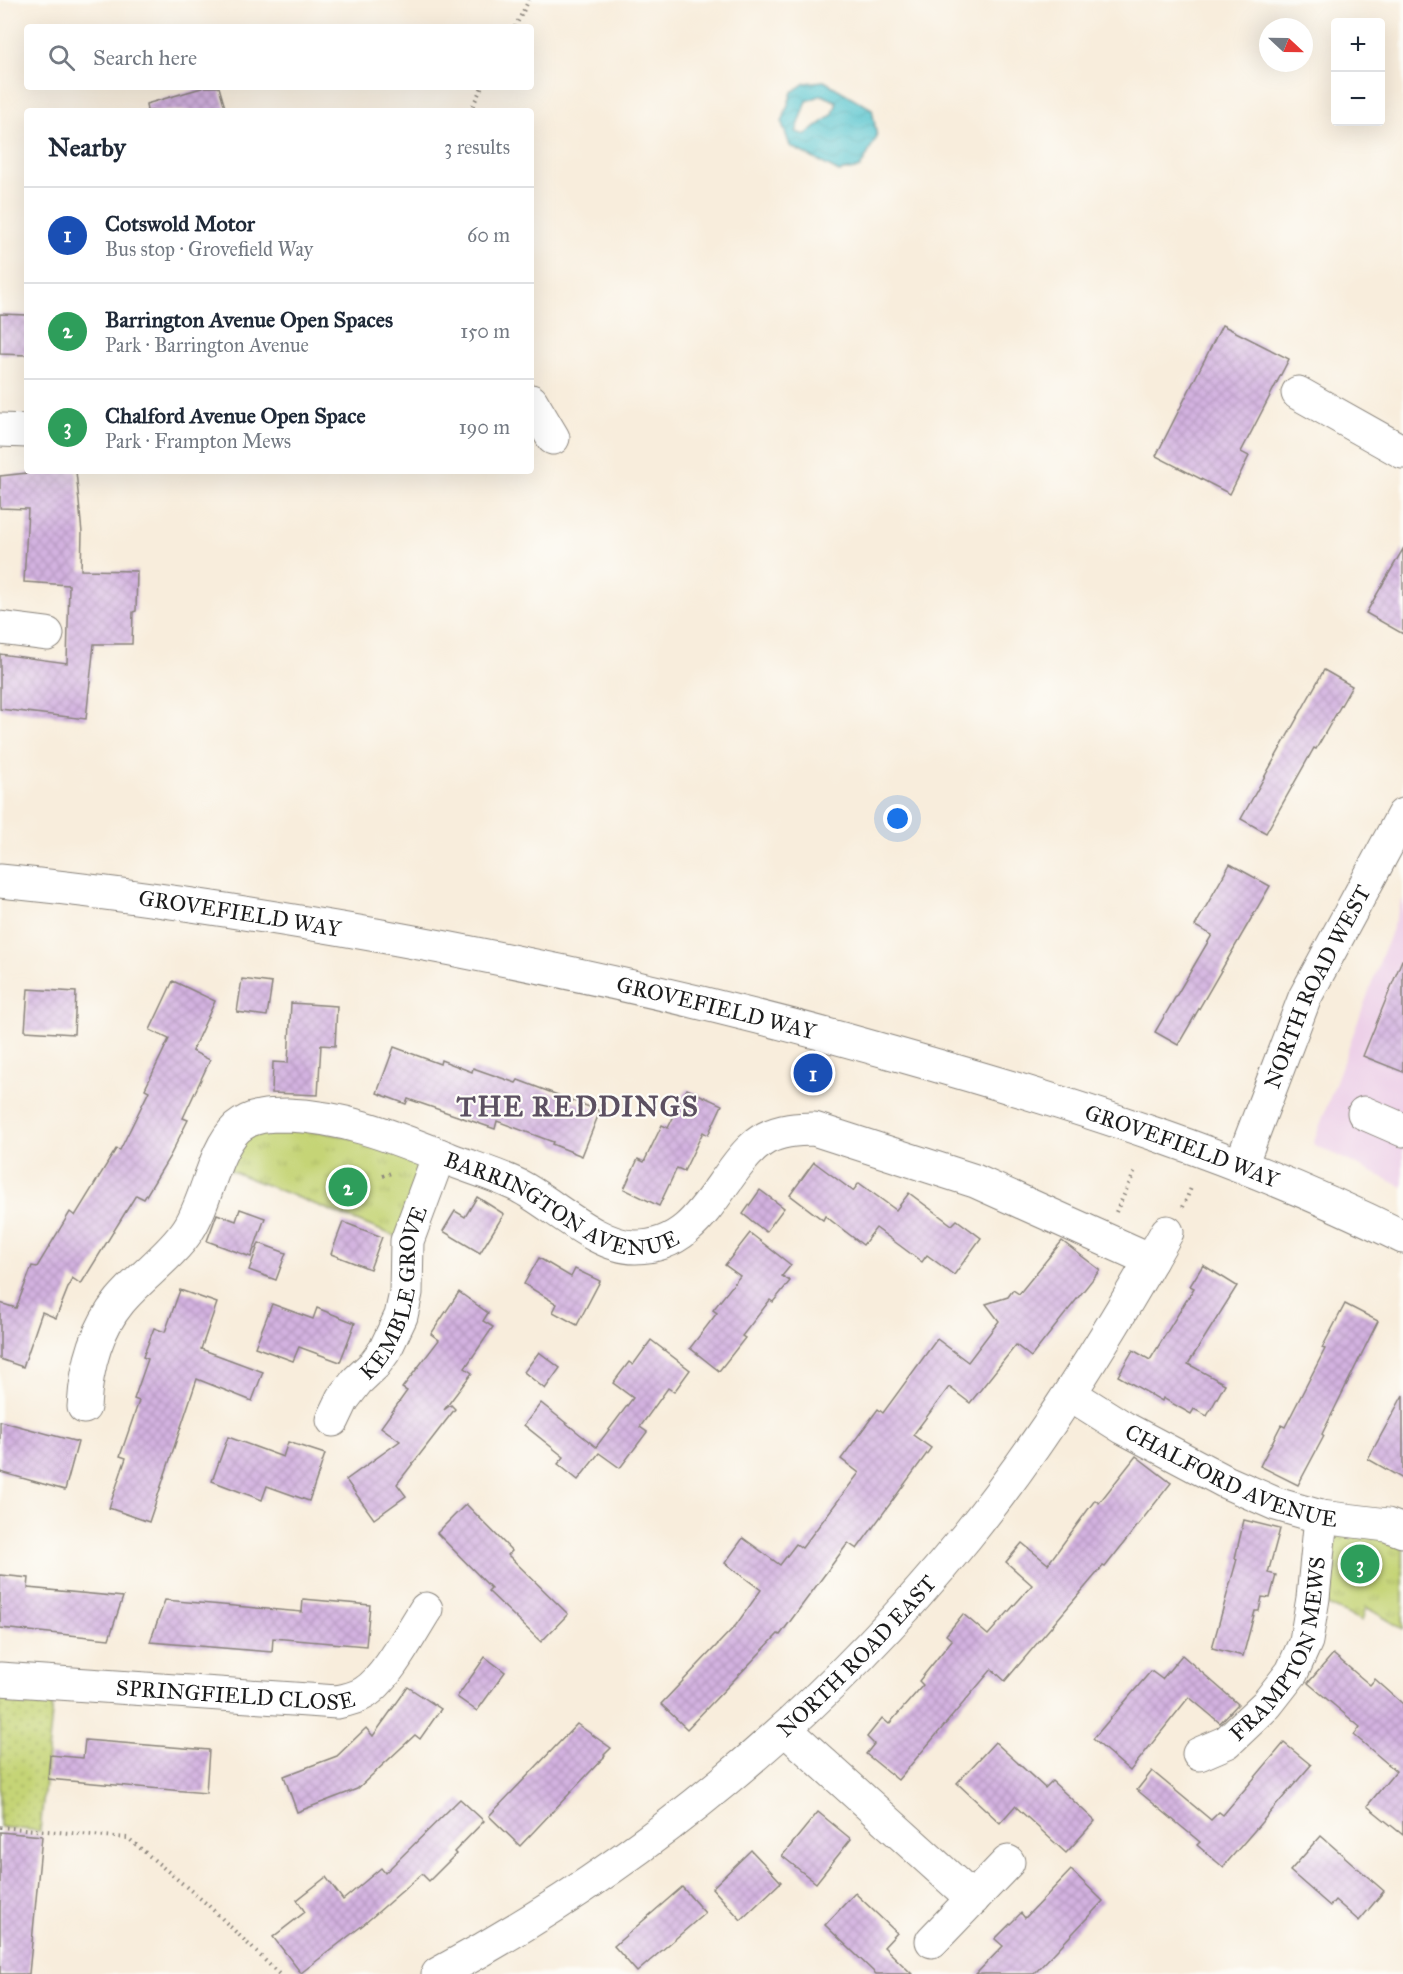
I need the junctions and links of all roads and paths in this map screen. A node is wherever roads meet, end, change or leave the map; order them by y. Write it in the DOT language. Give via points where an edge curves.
graph roads {
  1 [pos="529,0"];
  2 [pos="517,24"];
  3 [pos="480,90"];
  4 [pos="472,108"];
  5 [pos="1298,393"];
  6 [pos="534,406"];
  7 [pos="0,430"];
  8 [pos="24,431"];
  9 [pos="553,438"];
  10 [pos="1403,452"];
  11 [pos="0,628"];
  12 [pos="47,634"];
  13 [pos="1403,815"];
  14 [pos="0,881"];
  15 [pos="1364,1113"];
  16 [pos="1403,1130"];
  17 [pos="439,1155"];
  18 [pos="1241,1165"];
  19 [pos="1136,1169"];
  20 [pos="1104,1238"];
  21 [pos="1403,1238"];
  22 [pos="1159,1246"];
  23 [pos="1070,1394"];
  24 [pos="84,1407"];
  25 [pos="333,1420"];
  26 [pos="1321,1517"];
  27 [pos="1403,1531"];
  28 [pos="426,1609"];
  29 [pos="0,1678"];
  30 [pos="785,1729"];
  31 [pos="1198,1754"];
  32 [pos="0,1827"];
  33 [pos="1008,1862"];
  34 [pos="973,1899"];
  35 [pos="932,1941"];
  36 [pos="460,1969"];
  37 [pos="279,1974"];
  1 -- 2 [label="path"];
  3 -- 4 [label="path"];
  5 -- 10 [label="street"];
  6 -- 9 [label="street"];
  7 -- 8 [label="street"];
  11 -- 12 [label="street"];
  13 -- 18 [label="street, NORTH ROAD WEST" via="1305,997"];
  14 -- 18 [label="street, GROVEFIELD WAY" via="296,921 667,993 945,1068"];
  15 -- 16 [label="street"];
  17 -- 20 [label="street, BARRINGTON AVENUE" via="519,1186 605,1239 631,1247 648,1247 665,1243 694,1222 754,1145 782,1132 814,1129 975,1181"];
  17 -- 24 [label="street, BARRINGTON AVENUE" via="378,1131 330,1119 281,1115 261,1116 244,1123 229,1139 189,1229 120,1301 107,1320 89,1364"];
  17 -- 25 [label="street, KEMBLE GROVE" via="406,1241 406,1293 401,1316 385,1350 343,1399"];
  18 -- 21 [label="street, GROVEFIELD WAY"];
  19 -- 20 [label="path"];
  20 -- 22 [label="street, BARRINGTON AVENUE"];
  22 -- 23 [label="street, NORTH ROAD EAST"];
  23 -- 26 [label="street, CHALFORD AVENUE" via="1124,1428 1226,1482 1276,1504"];
  23 -- 30 [label="street, NORTH ROAD EAST" via="966,1537 909,1604"];
  26 -- 27 [label="street, CHALFORD AVENUE" via="1387,1525"];
  26 -- 31 [label="street, FRAMPTON MEWS" via="1305,1641 1292,1672 1267,1704 1227,1742"];
  28 -- 29 [label="street, SPRINGFIELD CLOSE" via="380,1679 364,1693 337,1702"];
  30 -- 34 [label="street"];
  30 -- 36 [label="street, NORTH ROAD EAST" via="633,1852"];
  32 -- 37 [label="path" via="128,1838 208,1905"];
  33 -- 34 [label="street"];
  34 -- 35 [label="street"];
}
